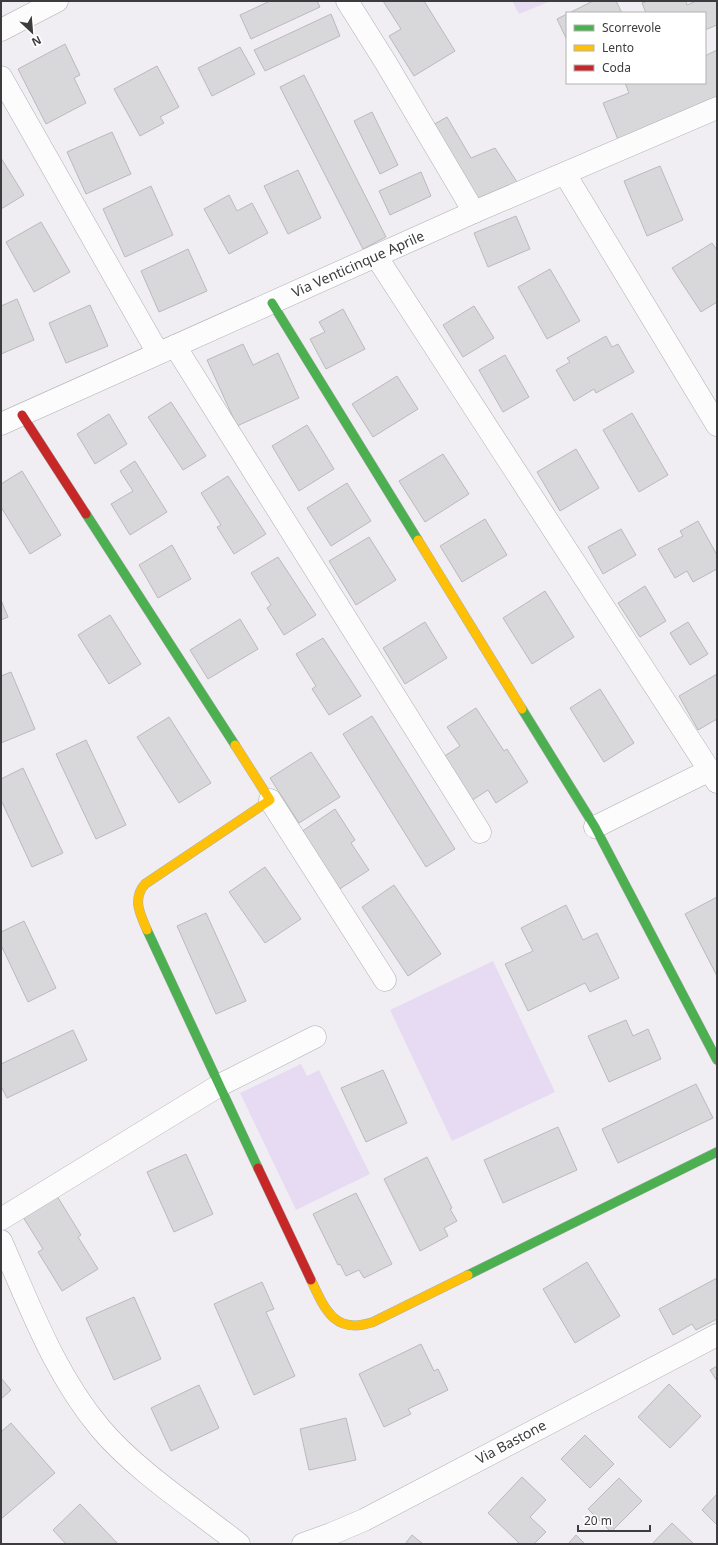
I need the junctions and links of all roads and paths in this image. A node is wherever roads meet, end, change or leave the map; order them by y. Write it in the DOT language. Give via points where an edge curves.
graph roads {
  1 [pos="56,1"];
  2 [pos="347,1"];
  3 [pos="1,30"];
  4 [pos="1,77"];
  5 [pos="717,108"];
  6 [pos="565,174"];
  7 [pos="474,212"];
  8 [pos="376,256"];
  9 [pos="272,303"];
  10 [pos="166,350"];
  11 [pos="22,414"];
  12 [pos="1,424"];
  13 [pos="717,425"];
  14 [pos="713,776"];
  15 [pos="270,800"];
  16 [pos="595,827"];
  17 [pos="480,832"];
  18 [pos="385,980"];
  19 [pos="315,1037"];
  20 [pos="717,1060"];
  21 [pos="220,1085"];
  22 [pos="717,1152"];
  23 [pos="1,1219"];
  24 [pos="1,1241"];
  25 [pos="717,1335"];
  26 [pos="239,1544"];
  27 [pos="303,1544"];
  1 -- 3 [label="street"];
  2 -- 7 [label="street"];
  4 -- 10 [label="street"];
  5 -- 6 [label="street, Via Venticinque Aprile"];
  6 -- 7 [label="street, Via Venticinque Aprile"];
  6 -- 13 [label="street"];
  7 -- 8 [label="street, Via Venticinque Aprile"];
  8 -- 9 [label="street, Via Venticinque Aprile"];
  8 -- 14 [label="street"];
  9 -- 10 [label="street, Via Venticinque Aprile"];
  9 -- 16 [label="street"];
  10 -- 11 [label="street, Via Venticinque Aprile"];
  10 -- 17 [label="street"];
  11 -- 12 [label="street, Via Venticinque Aprile"];
  11 -- 15 [label="street"];
  14 -- 16 [label="street"];
  15 -- 18 [label="street"];
  15 -- 21 [label="street" via="149,881 138,894 140,914"];
  16 -- 20 [label="street"];
  19 -- 21 [label="street"];
  21 -- 22 [label="street" via="324,1308 338,1322 353,1326 373,1322"];
  21 -- 23 [label="street"];
  24 -- 26 [label="street" via="52,1356 72,1391 92,1418 130,1458"];
  25 -- 27 [label="street, Via Bastone" via="364,1520"];
}
